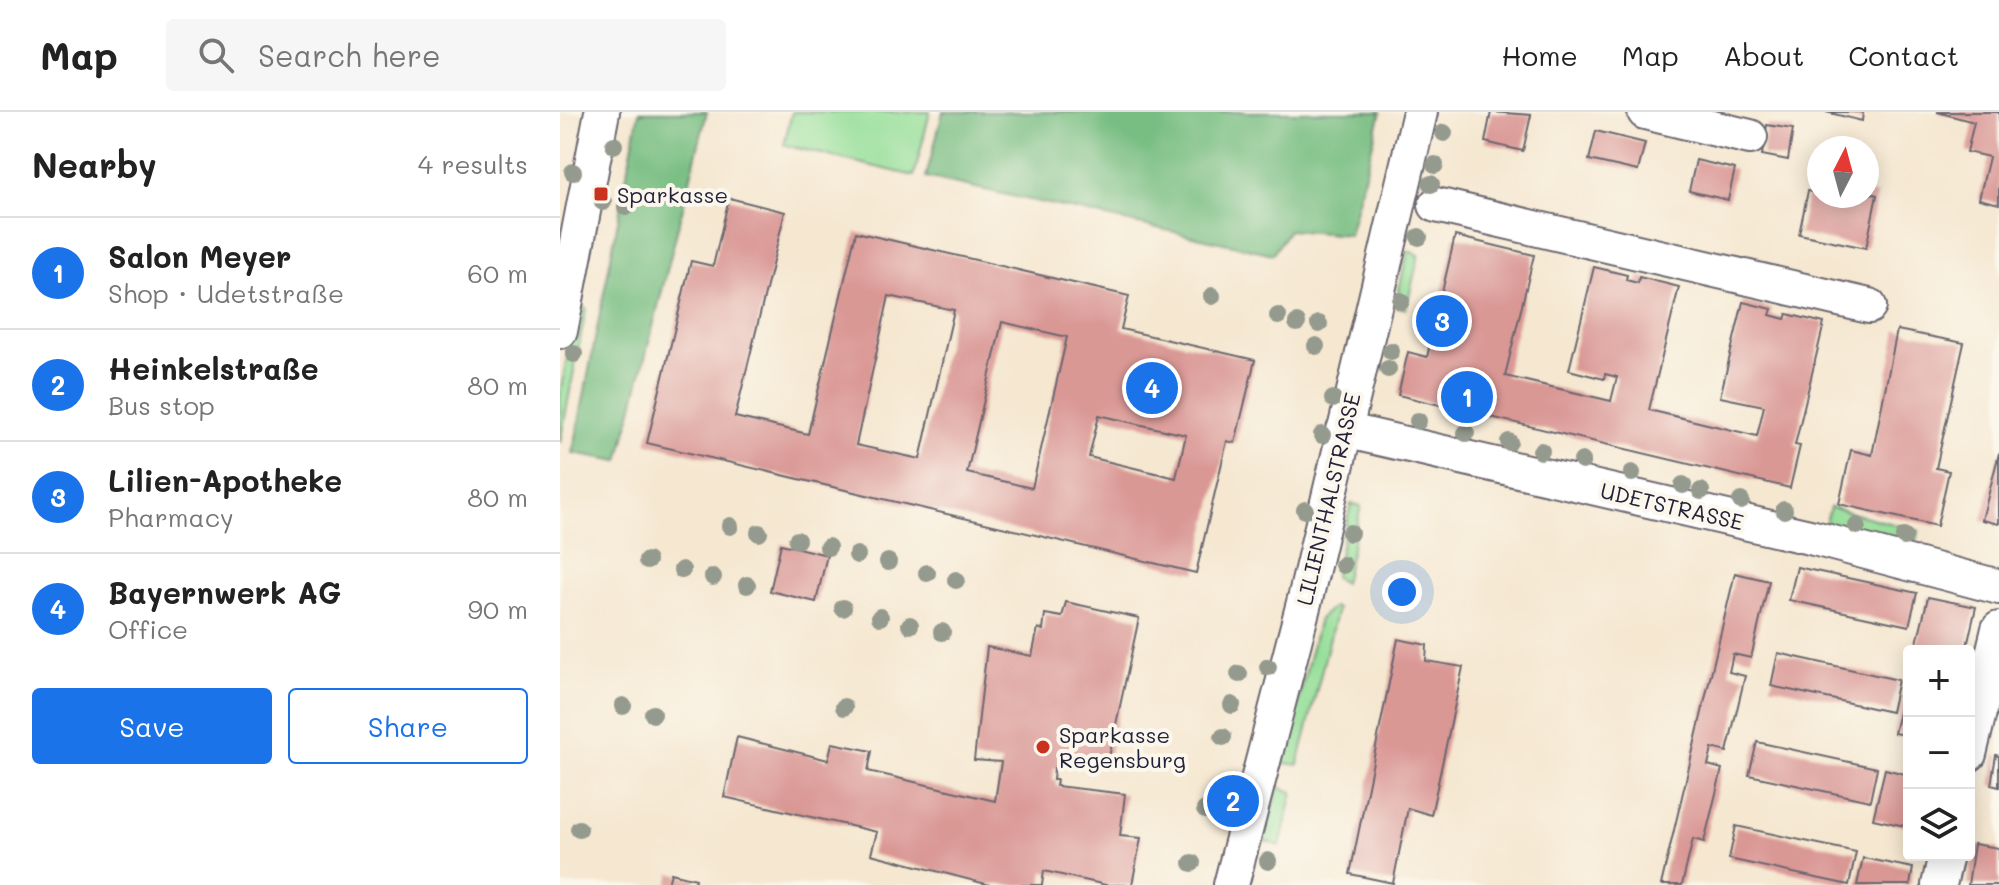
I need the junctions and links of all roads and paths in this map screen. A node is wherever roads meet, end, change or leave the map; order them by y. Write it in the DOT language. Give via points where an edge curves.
graph roads {
  1 [pos="602,112"];
  2 [pos="1420,112"];
  3 [pos="1645,112"];
  4 [pos="1750,137"];
  5 [pos="1436,205"];
  6 [pos="1869,306"];
  7 [pos="560,331"];
  8 [pos="1344,430"];
  9 [pos="1999,587"];
  10 [pos="1999,629"];
  11 [pos="1975,729"];
  12 [pos="1945,861"];
  13 [pos="1231,885"];
  14 [pos="1939,885"];
  1 -- 7 [label="street"];
  2 -- 8 [label="street, LILIENTHALSTRASSE"];
  3 -- 4 [label="street"];
  5 -- 6 [label="street"];
  8 -- 9 [label="street, UDETSTRASSE" via="1814,538"];
  8 -- 13 [label="street, LILIENTHALSTRASSE"];
  10 -- 11 [label="street"];
  12 -- 14 [label="street"];
}
